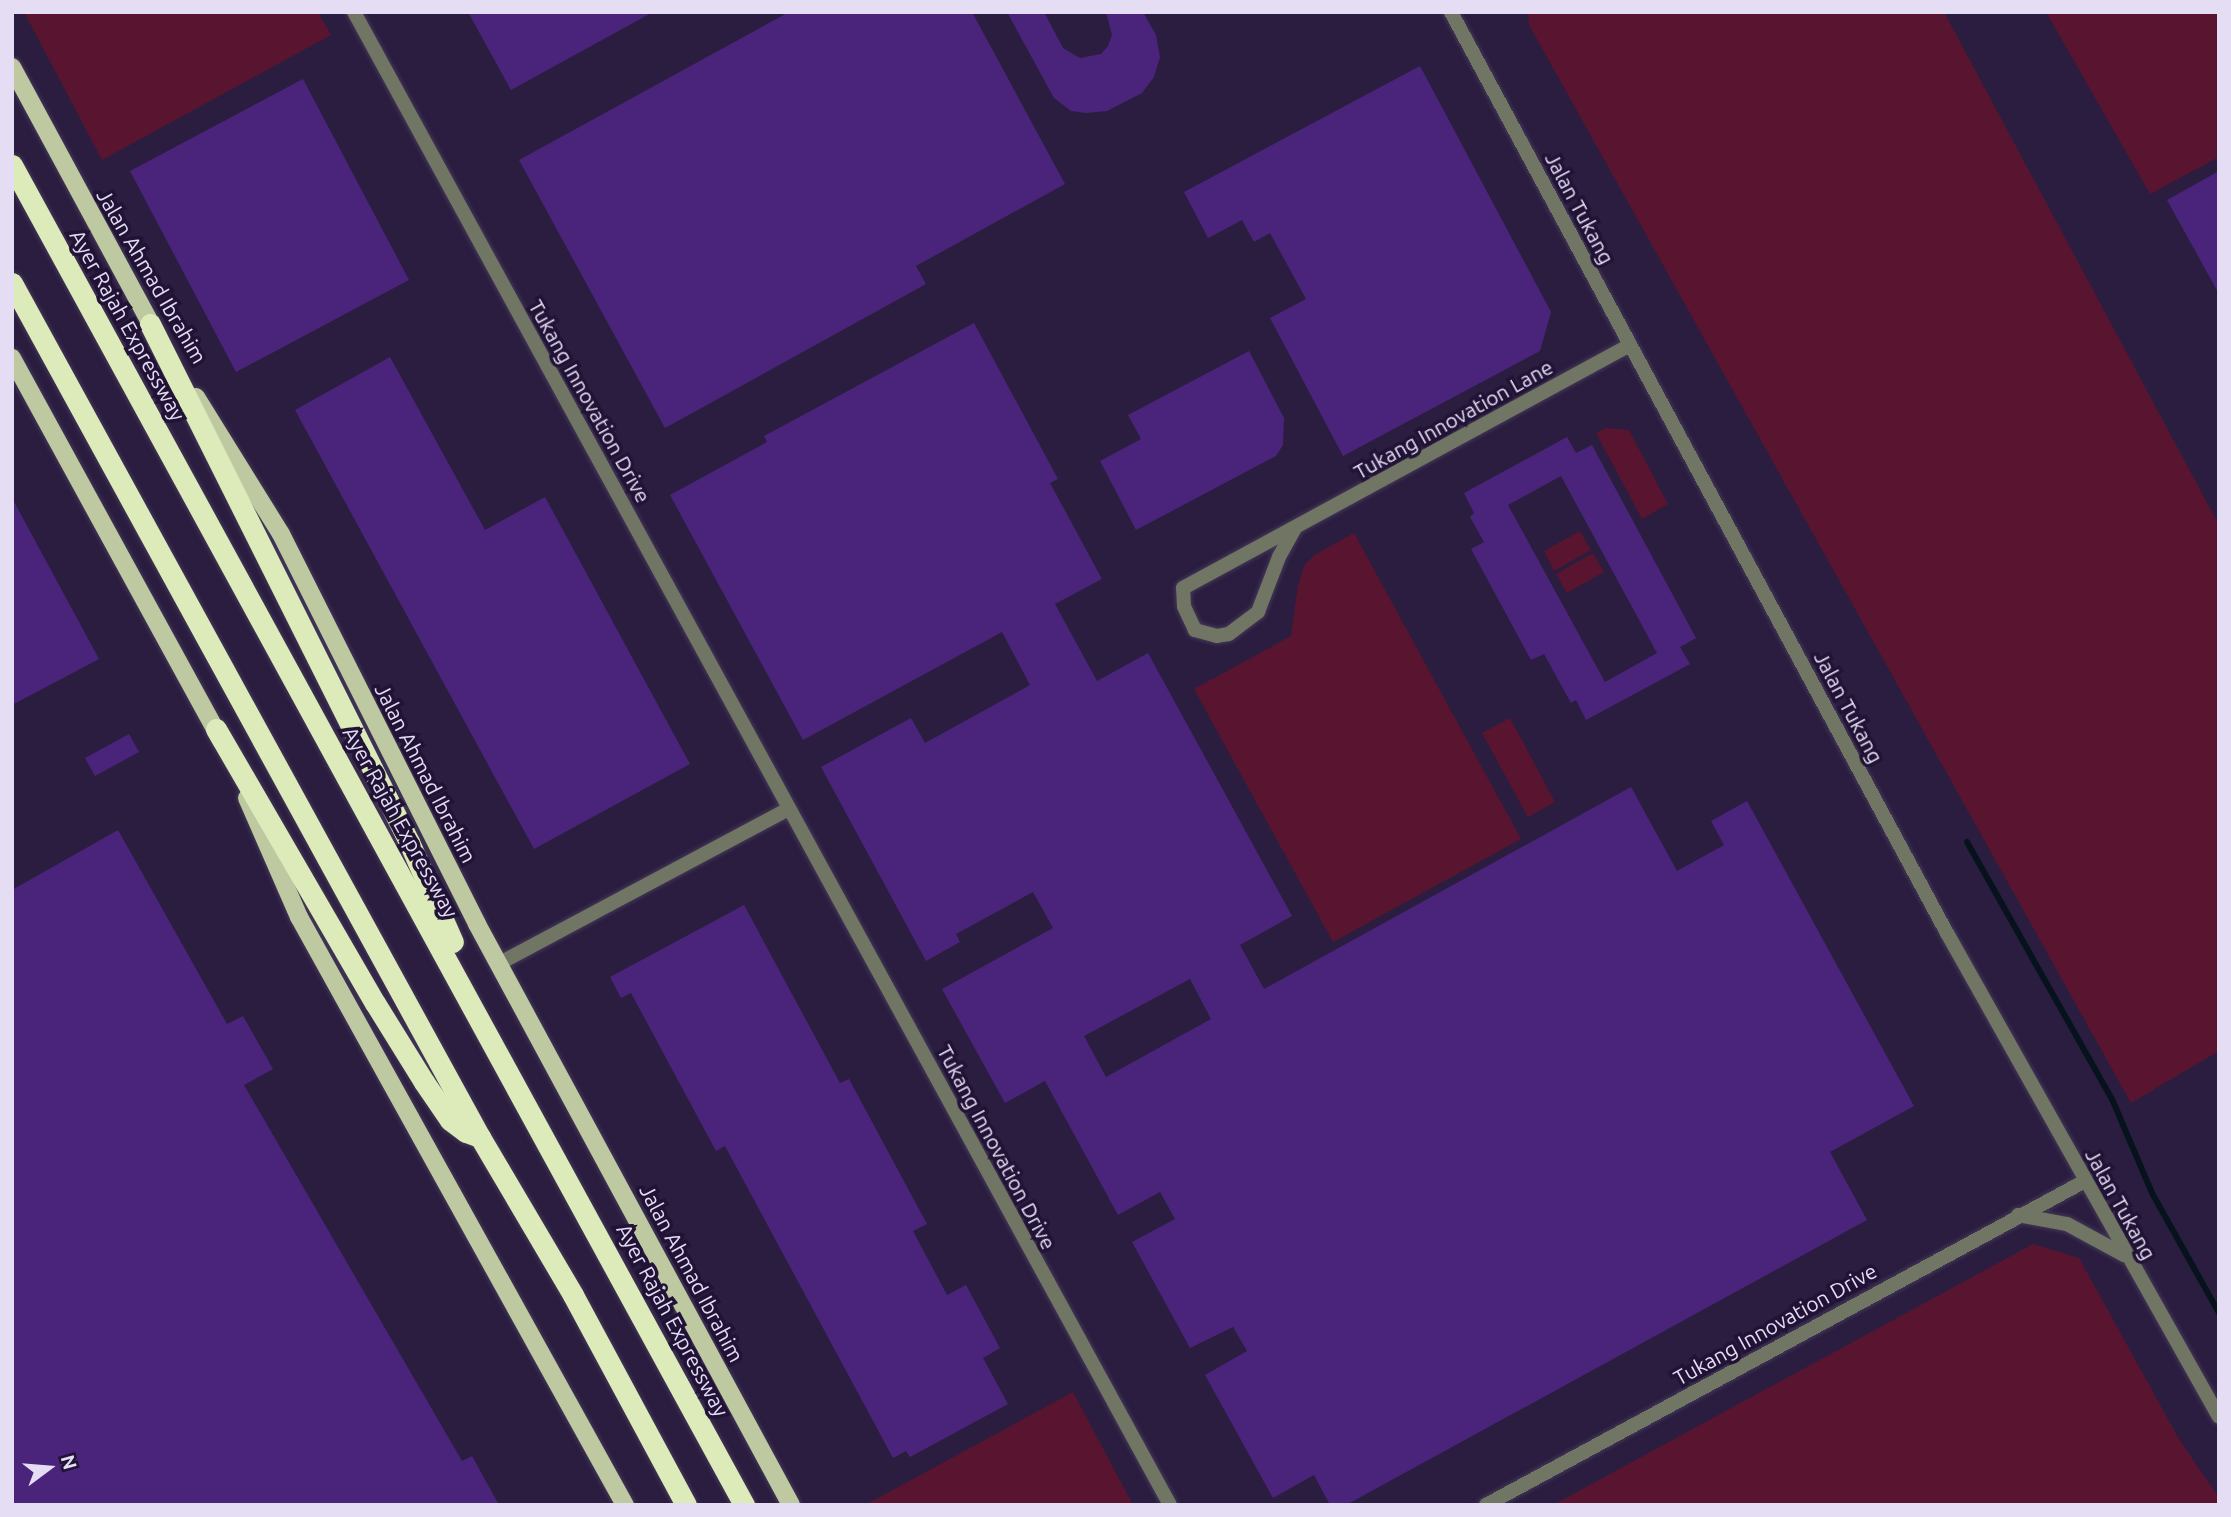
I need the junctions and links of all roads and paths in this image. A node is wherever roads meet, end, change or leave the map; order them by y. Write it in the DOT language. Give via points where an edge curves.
graph roads {
  1 [pos="354,12"];
  2 [pos="1451,12"];
  3 [pos="12,67"];
  4 [pos="12,165"];
  5 [pos="12,283"];
  6 [pos="150,324"];
  7 [pos="1630,345"];
  8 [pos="12,358"];
  9 [pos="1295,528"];
  10 [pos="216,729"];
  11 [pos="789,810"];
  12 [pos="500,963"];
  13 [pos="509,1069"];
  14 [pos="480,1137"];
  15 [pos="2085,1181"];
  16 [pos="2018,1215"];
  17 [pos="2126,1256"];
  18 [pos="2219,1417"];
  19 [pos="625,1505"];
  20 [pos="686,1505"];
  21 [pos="744,1505"];
  22 [pos="791,1505"];
  23 [pos="1170,1505"];
  24 [pos="1486,1505"];
  1 -- 11 [label="street, Tukang Innovation Drive"];
  2 -- 7 [label="street, Jalan Tukang"];
  3 -- 6 [label="main road, Jalan Ahmad Ibrahim"];
  4 -- 13 [label="highway, Ayer Rajah Expressway"];
  5 -- 14 [label="highway"];
  6 -- 12 [label="main road, Jalan Ahmad Ibrahim" via="281,534 386,748"];
  6 -- 13 [label="highway" via="409,842"];
  7 -- 9 [label="street, Tukang Innovation Lane"];
  7 -- 15 [label="street, Jalan Tukang"];
  8 -- 10 [label="main road"];
  9 -- 9 [label="street, Tukang Innovation Lane" via="1258,612 1229,634 1195,630 1184,606 1183,588"];
  10 -- 14 [label="highway" via="424,1082 450,1120"];
  10 -- 19 [label="main road" via="299,917"];
  11 -- 12 [label="street"];
  11 -- 23 [label="street, Tukang Innovation Drive"];
  12 -- 22 [label="main road, Jalan Ahmad Ibrahim"];
  13 -- 21 [label="highway, Ayer Rajah Expressway"];
  14 -- 20 [label="highway" via="573,1295"];
  15 -- 16 [label="street, Tukang Innovation Drive"];
  15 -- 17 [label="street, Jalan Tukang"];
  16 -- 17 [label="street" via="2067,1223"];
  16 -- 24 [label="street, Tukang Innovation Drive"];
  17 -- 18 [label="street, Jalan Tukang"];
}
